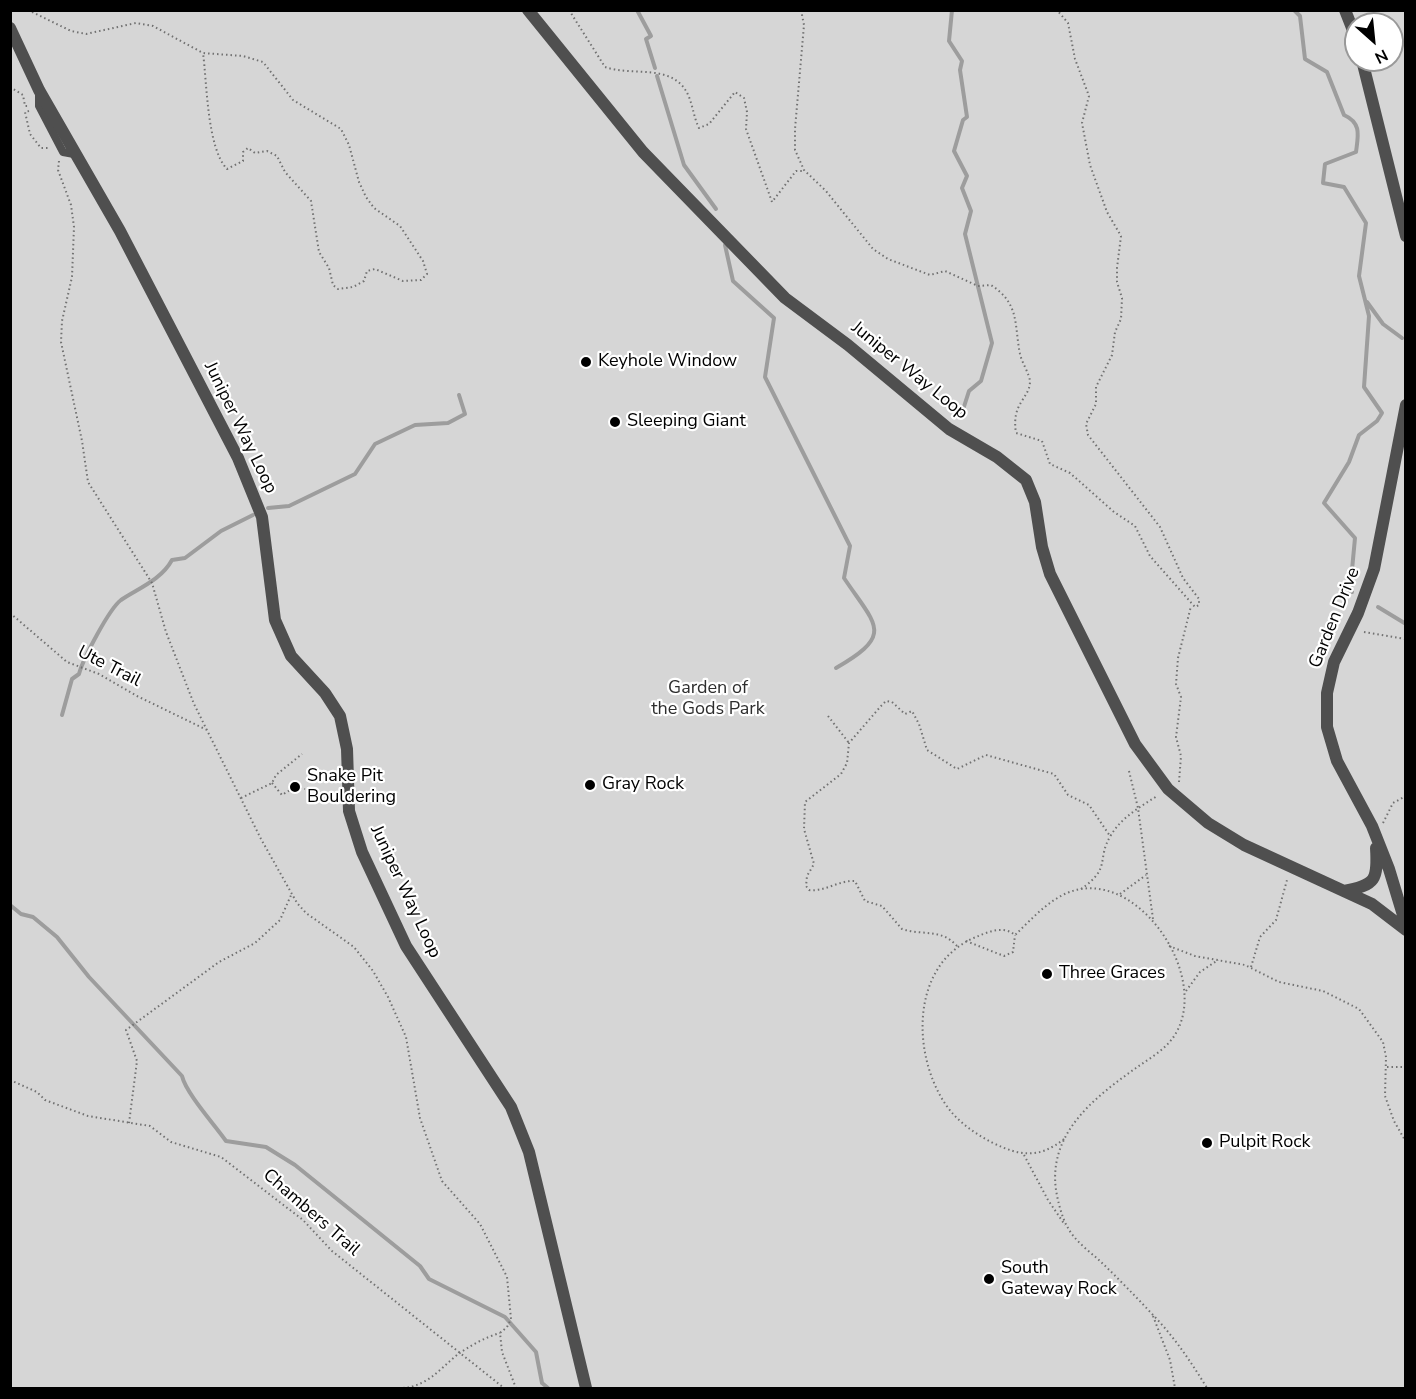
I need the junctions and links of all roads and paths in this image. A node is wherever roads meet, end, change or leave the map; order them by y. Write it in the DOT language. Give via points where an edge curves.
graph roads {
  1 [pos="28,10"];
  2 [pos="528,10"];
  3 [pos="569,10"];
  4 [pos="801,10"];
  5 [pos="1058,10"];
  6 [pos="10,28"];
  7 [pos="202,53"];
  8 [pos="1365,72"];
  9 [pos="10,87"];
  10 [pos="39,90"];
  11 [pos="39,106"];
  12 [pos="60,147"];
  13 [pos="74,154"];
  14 [pos="804,170"];
  15 [pos="1406,237"];
  16 [pos="1406,405"];
  17 [pos="1191,604"];
  18 [pos="10,613"];
  19 [pos="1350,628"];
  20 [pos="1406,639"];
  21 [pos="828,716"];
  22 [pos="207,730"];
  23 [pos="849,743"];
  24 [pos="302,754"];
  25 [pos="1129,771"];
  26 [pos="272,783"];
  27 [pos="305,789"];
  28 [pos="1168,789"];
  29 [pos="1406,796"];
  30 [pos="241,798"];
  31 [pos="1138,808"];
  32 [pos="1374,831"];
  33 [pos="1110,836"];
  34 [pos="1290,867"];
  35 [pos="1146,874"];
  36 [pos="1081,889"];
  37 [pos="1344,891"];
  38 [pos="292,893"];
  39 [pos="1120,894"];
  40 [pos="1153,921"];
  41 [pos="1406,925"];
  42 [pos="1406,930"];
  43 [pos="1015,935"];
  44 [pos="966,941"];
  45 [pos="957,946"];
  46 [pos="1168,946"];
  47 [pos="1218,960"];
  48 [pos="1251,967"];
  49 [pos="1185,992"];
  50 [pos="1386,1067"];
  51 [pos="1406,1067"];
  52 [pos="10,1080"];
  53 [pos="129,1123"];
  54 [pos="1064,1139"];
  55 [pos="1406,1142"];
  56 [pos="1024,1155"];
  57 [pos="1068,1228"];
  58 [pos="1152,1313"];
  59 [pos="500,1333"];
  60 [pos="460,1353"];
  61 [pos="584,1386"];
  62 [pos="403,1389"];
  63 [pos="504,1389"];
  64 [pos="516,1389"];
  65 [pos="1175,1389"];
  66 [pos="1207,1389"];
  1 -- 7 [label="path" via="70,31 86,34 136,23 153,26"];
  2 -- 28 [label="street, Juniper Way Loop" via="643,152 785,298 949,429 997,457 1026,480 1035,502 1050,574 1129,734"];
  3 -- 14 [label="path" via="605,67 672,76 688,95 699,128 709,124 735,92 744,98 746,129 772,202 796,171"];
  4 -- 14 [label="path" via="804,25 795,150"];
  5 -- 17 [label="path" via="1068,23 1075,59 1089,96 1082,123 1090,165 1107,212 1121,236 1117,268 1122,298 1120,319 1112,355 1096,387 1096,404 1086,424 1088,435 1160,527 1183,578 1199,598 1199,605"];
  6 -- 10 [label="street, Juniper Way Loop"];
  7 -- 7 [label="path" via="211,127 225,167 237,166 248,148 277,156 311,201 320,252 333,285 338,289 353,287 364,281 367,271 375,269 404,281 421,280 428,273 423,261 400,226 374,208 366,197 340,129 293,100 263,62 243,56"];
  8 -- 15 [label="street"];
  9 -- 11 [label="path" via="23,95 26,106"];
  10 -- 11 [label="lane"];
  10 -- 13 [label="street, Juniper Way Loop"];
  11 -- 12 [label="lane"];
  11 -- 12 [label="path" via="25,112 30,134 41,148"];
  12 -- 13 [label="lane" via="63,152"];
  12 -- 22 [label="path" via="58,170 71,205 74,227 72,278 61,342 88,482 152,583 166,632"];
  13 -- 61 [label="street, Juniper Way Loop" via="125,240 238,458 262,516 275,620 291,656 340,716 347,749 349,811 362,852 406,946 511,1107 529,1152"];
  14 -- 17 [label="path" via="873,249 888,259 930,275 945,271 1004,293 1013,308 1020,355 1030,380 1016,407 1016,433 1042,441 1050,464 1070,473 1135,526 1150,556"];
  16 -- 19 [label="street, Garden Drive" via="1374,569"];
  17 -- 28 [label="path" via="1176,684 1181,697 1176,737 1181,756 1180,781"];
  18 -- 22 [label="path, Ute Trail" via="67,663 85,668"];
  19 -- 20 [label="path"];
  19 -- 32 [label="street, Garden Drive" via="1334,662 1327,693 1327,727 1337,760"];
  21 -- 23 [label="path"];
  22 -- 30 [label="path"];
  23 -- 33 [label="path" via="880,706 892,702 905,714 912,711 927,750 954,769 986,755 1054,774 1068,795 1089,805"];
  23 -- 45 [label="path" via="847,764 841,774 804,806 804,830 814,864 807,876 807,888 815,891 855,881 865,902 882,906 902,929 947,936"];
  24 -- 26 [label="path"];
  25 -- 31 [label="path"];
  26 -- 27 [label="path" via="282,795 295,787"];
  26 -- 30 [label="path"];
  28 -- 31 [label="path"];
  28 -- 34 [label="street, Juniper Way Loop" via="1208,823"];
  29 -- 32 [label="path" via="1393,803"];
  30 -- 38 [label="path"];
  31 -- 33 [label="path"];
  31 -- 35 [label="path"];
  32 -- 37 [label="street" via="1376,877 1366,886"];
  32 -- 41 [label="street, Garden Drive"];
  33 -- 36 [label="path" via="1100,873"];
  34 -- 37 [label="street, Juniper Way Loop"];
  34 -- 48 [label="path" via="1276,920 1260,937"];
  35 -- 39 [label="path"];
  35 -- 40 [label="path"];
  36 -- 39 [label="path"];
  36 -- 43 [label="path" via="1050,903"];
  37 -- 42 [label="street, Juniper Way Loop" via="1372,904"];
  38 -- 53 [label="path" via="280,920 255,943 219,962 126,1030 137,1061"];
  38 -- 59 [label="path" via="306,913 354,947 388,997 406,1037 420,1118 442,1181 480,1224 507,1277 511,1319"];
  39 -- 40 [label="path"];
  40 -- 46 [label="path"];
  43 -- 44 [label="path" via="994,930"];
  43 -- 44 [label="path" via="1013,952 1004,956"];
  44 -- 45 [label="path"];
  45 -- 56 [label="path" via="945,957 926,997 922,1042 929,1072 945,1103 963,1124"];
  46 -- 47 [label="path"];
  46 -- 49 [label="path"];
  47 -- 48 [label="path"];
  47 -- 49 [label="path" via="1200,972"];
  48 -- 50 [label="path" via="1279,982 1323,990 1359,1009 1383,1042"];
  49 -- 54 [label="path" via="1184,1015 1171,1040 1098,1096"];
  50 -- 51 [label="path"];
  50 -- 55 [label="path" via="1387,1104"];
  52 -- 53 [label="path, Chambers Trail" via="45,1100 88,1116"];
  53 -- 60 [label="path, Chambers Trail" via="150,1126 171,1142 221,1157 303,1220 332,1251"];
  54 -- 56 [label="path" via="1046,1151"];
  54 -- 57 [label="path" via="1055,1182"];
  56 -- 57 [label="path"];
  57 -- 58 [label="path"];
  58 -- 65 [label="path" via="1170,1360"];
  58 -- 66 [label="path" via="1178,1343"];
  59 -- 60 [label="path"];
  59 -- 64 [label="path" via="502,1352"];
  60 -- 62 [label="path" via="436,1371 429,1382"];
  60 -- 63 [label="path, Chambers Trail"];
}
